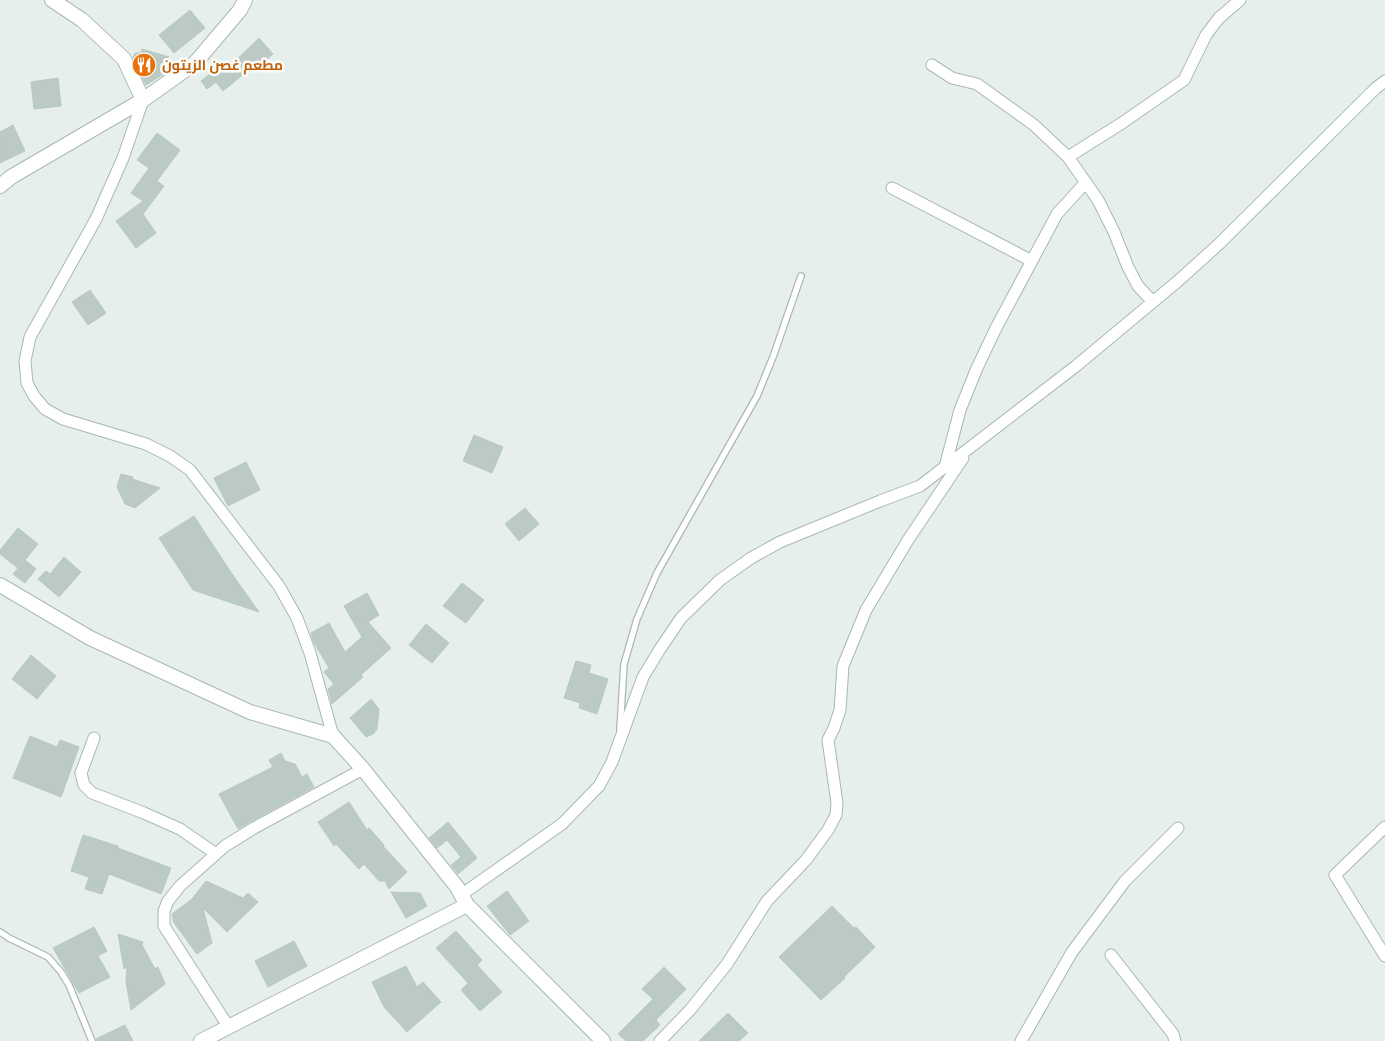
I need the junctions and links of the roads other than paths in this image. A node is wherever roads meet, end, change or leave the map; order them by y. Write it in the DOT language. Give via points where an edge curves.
graph roads {
  1 [pos="52,0"];
  2 [pos="245,0"];
  3 [pos="1240,0"];
  4 [pos="932,65"];
  5 [pos="1385,81"];
  6 [pos="143,100"];
  7 [pos="1068,157"];
  8 [pos="1086,182"];
  9 [pos="0,186"];
  10 [pos="892,188"];
  11 [pos="1032,261"];
  12 [pos="801,276"];
  13 [pos="1153,302"];
  14 [pos="968,449"];
  15 [pos="945,467"];
  16 [pos="0,585"];
  17 [pos="333,736"];
  18 [pos="94,738"];
  19 [pos="619,744"];
  20 [pos="363,769"];
  21 [pos="1178,828"];
  22 [pos="1385,828"];
  23 [pos="216,854"];
  24 [pos="464,900"];
  25 [pos="0,932"];
  26 [pos="1112,955"];
  27 [pos="1385,956"];
  28 [pos="228,1026"];
  29 [pos="92,1041"];
  30 [pos="201,1041"];
  31 [pos="603,1041"];
  32 [pos="660,1041"];
  33 [pos="1021,1041"];
  34 [pos="1175,1041"];
  1 -- 6 [label="street" via="82,20 124,59"];
  2 -- 6 [label="street" via="195,63"];
  3 -- 7 [label="street" via="1218,18 1206,35 1184,80"];
  4 -- 7 [label="street" via="952,78 977,84 1034,125"];
  5 -- 13 [label="street" via="1218,244"];
  6 -- 9 [label="street"];
  6 -- 17 [label="street" via="123,158 96,219 30,337 25,361 27,383 46,409 63,419 146,444 190,470 279,586 297,618"];
  7 -- 8 [label="street"];
  8 -- 11 [label="street" via="1057,214"];
  8 -- 13 [label="street" via="1114,232 1138,286"];
  10 -- 11 [label="street"];
  11 -- 15 [label="street" via="977,368 960,410"];
  12 -- 19 [label="lane" via="757,396 657,573 638,619 624,664"];
  13 -- 14 [label="street"];
  14 -- 15 [label="street"];
  14 -- 32 [label="street" via="866,610 843,666 840,710 828,740 836,815 806,860 767,901 726,964 690,1010"];
  15 -- 19 [label="street" via="920,486 780,542 720,580 681,618 660,649 643,677"];
  16 -- 17 [label="street" via="90,638 250,712"];
  17 -- 20 [label="street"];
  18 -- 23 [label="street" via="81,773 84,785 92,793 180,829"];
  19 -- 24 [label="street" via="599,786 562,824"];
  20 -- 23 [label="street" via="254,828"];
  20 -- 24 [label="street"];
  21 -- 33 [label="street" via="1125,882 1072,952"];
  22 -- 27 [label="street" via="1335,875"];
  23 -- 28 [label="street" via="168,901 164,926"];
  24 -- 28 [label="street"];
  24 -- 31 [label="street"];
  25 -- 29 [label="lane" via="48,958 61,972"];
  26 -- 34 [label="street" via="1174,1034"];
  28 -- 30 [label="street"];
}
